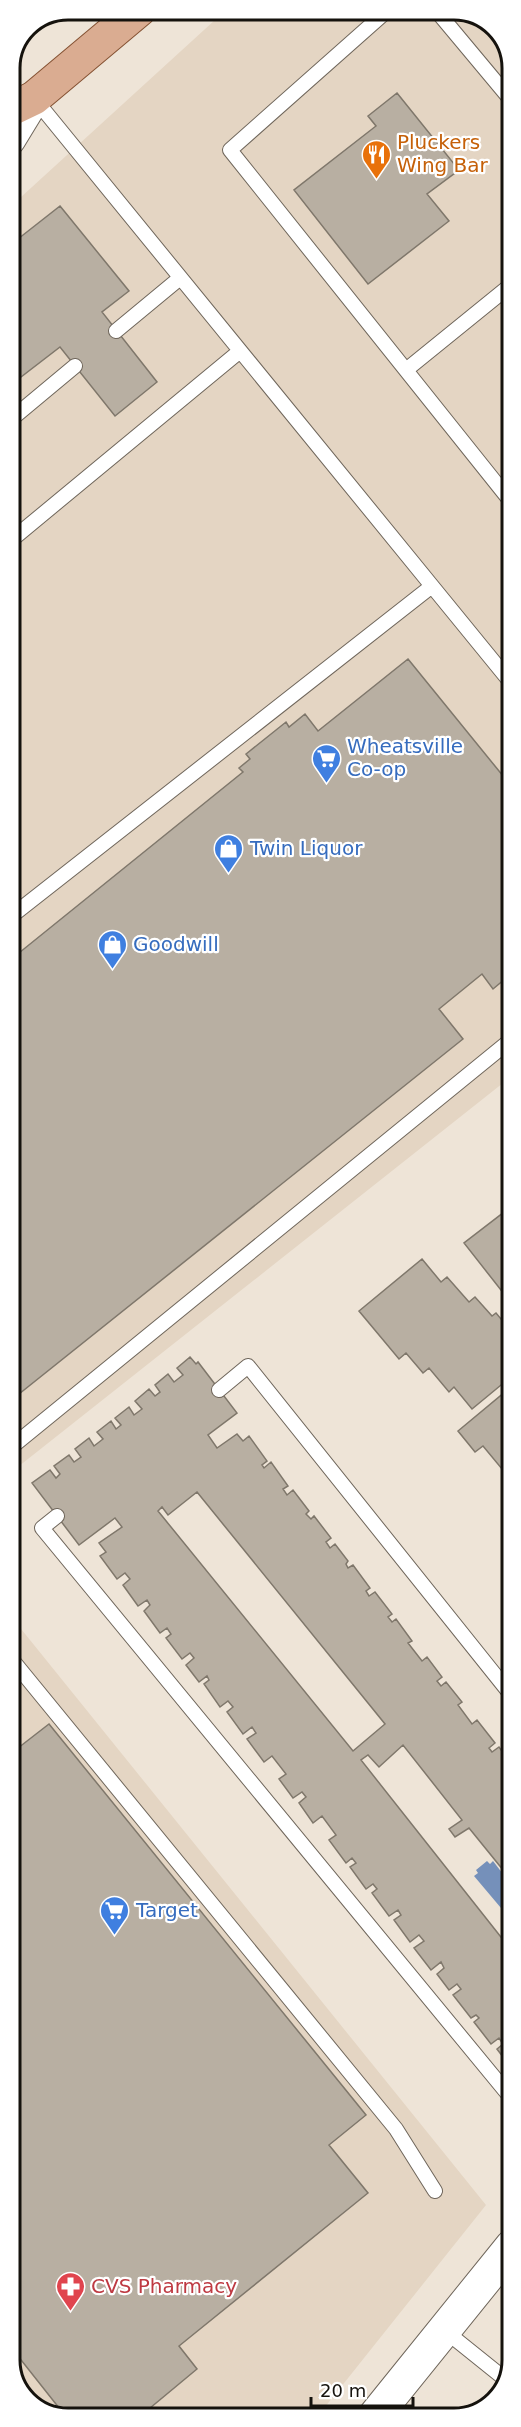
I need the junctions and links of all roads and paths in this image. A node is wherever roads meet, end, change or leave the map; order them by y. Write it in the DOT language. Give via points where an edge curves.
graph roads {
  1 [pos="126,20"];
  2 [pos="377,20"];
  3 [pos="444,20"];
  4 [pos="501,87"];
  5 [pos="22,104"];
  6 [pos="180,278"];
  7 [pos="501,293"];
  8 [pos="116,331"];
  9 [pos="240,351"];
  10 [pos="75,366"];
  11 [pos="406,370"];
  12 [pos="20,412"];
  13 [pos="501,489"];
  14 [pos="20,533"];
  15 [pos="432,586"];
  16 [pos="501,671"];
  17 [pos="20,909"];
  18 [pos="501,1048"];
  19 [pos="219,1390"];
  20 [pos="20,1440"];
  21 [pos="57,1516"];
  22 [pos="20,1669"];
  23 [pos="502,1683"];
  24 [pos="502,2086"];
  25 [pos="435,2191"];
  26 [pos="502,2258"];
  27 [pos="444,2330"];
  28 [pos="499,2374"];
  29 [pos="382,2407"];
  1 -- 5 [label="main road"];
  2 -- 11 [label="lane" via="230,150"];
  3 -- 4 [label="lane"];
  5 -- 6 [label="lane"];
  6 -- 8 [label="lane"];
  6 -- 9 [label="lane"];
  7 -- 11 [label="lane"];
  9 -- 14 [label="lane"];
  9 -- 15 [label="lane"];
  10 -- 12 [label="lane"];
  11 -- 13 [label="lane"];
  15 -- 16 [label="lane"];
  15 -- 17 [label="lane"];
  18 -- 20 [label="lane"];
  19 -- 23 [label="lane" via="248,1366"];
  21 -- 24 [label="lane" via="42,1528"];
  22 -- 25 [label="lane" via="396,2128"];
  26 -- 27 [label="street"];
  27 -- 28 [label="lane"];
  27 -- 29 [label="street"];
}
